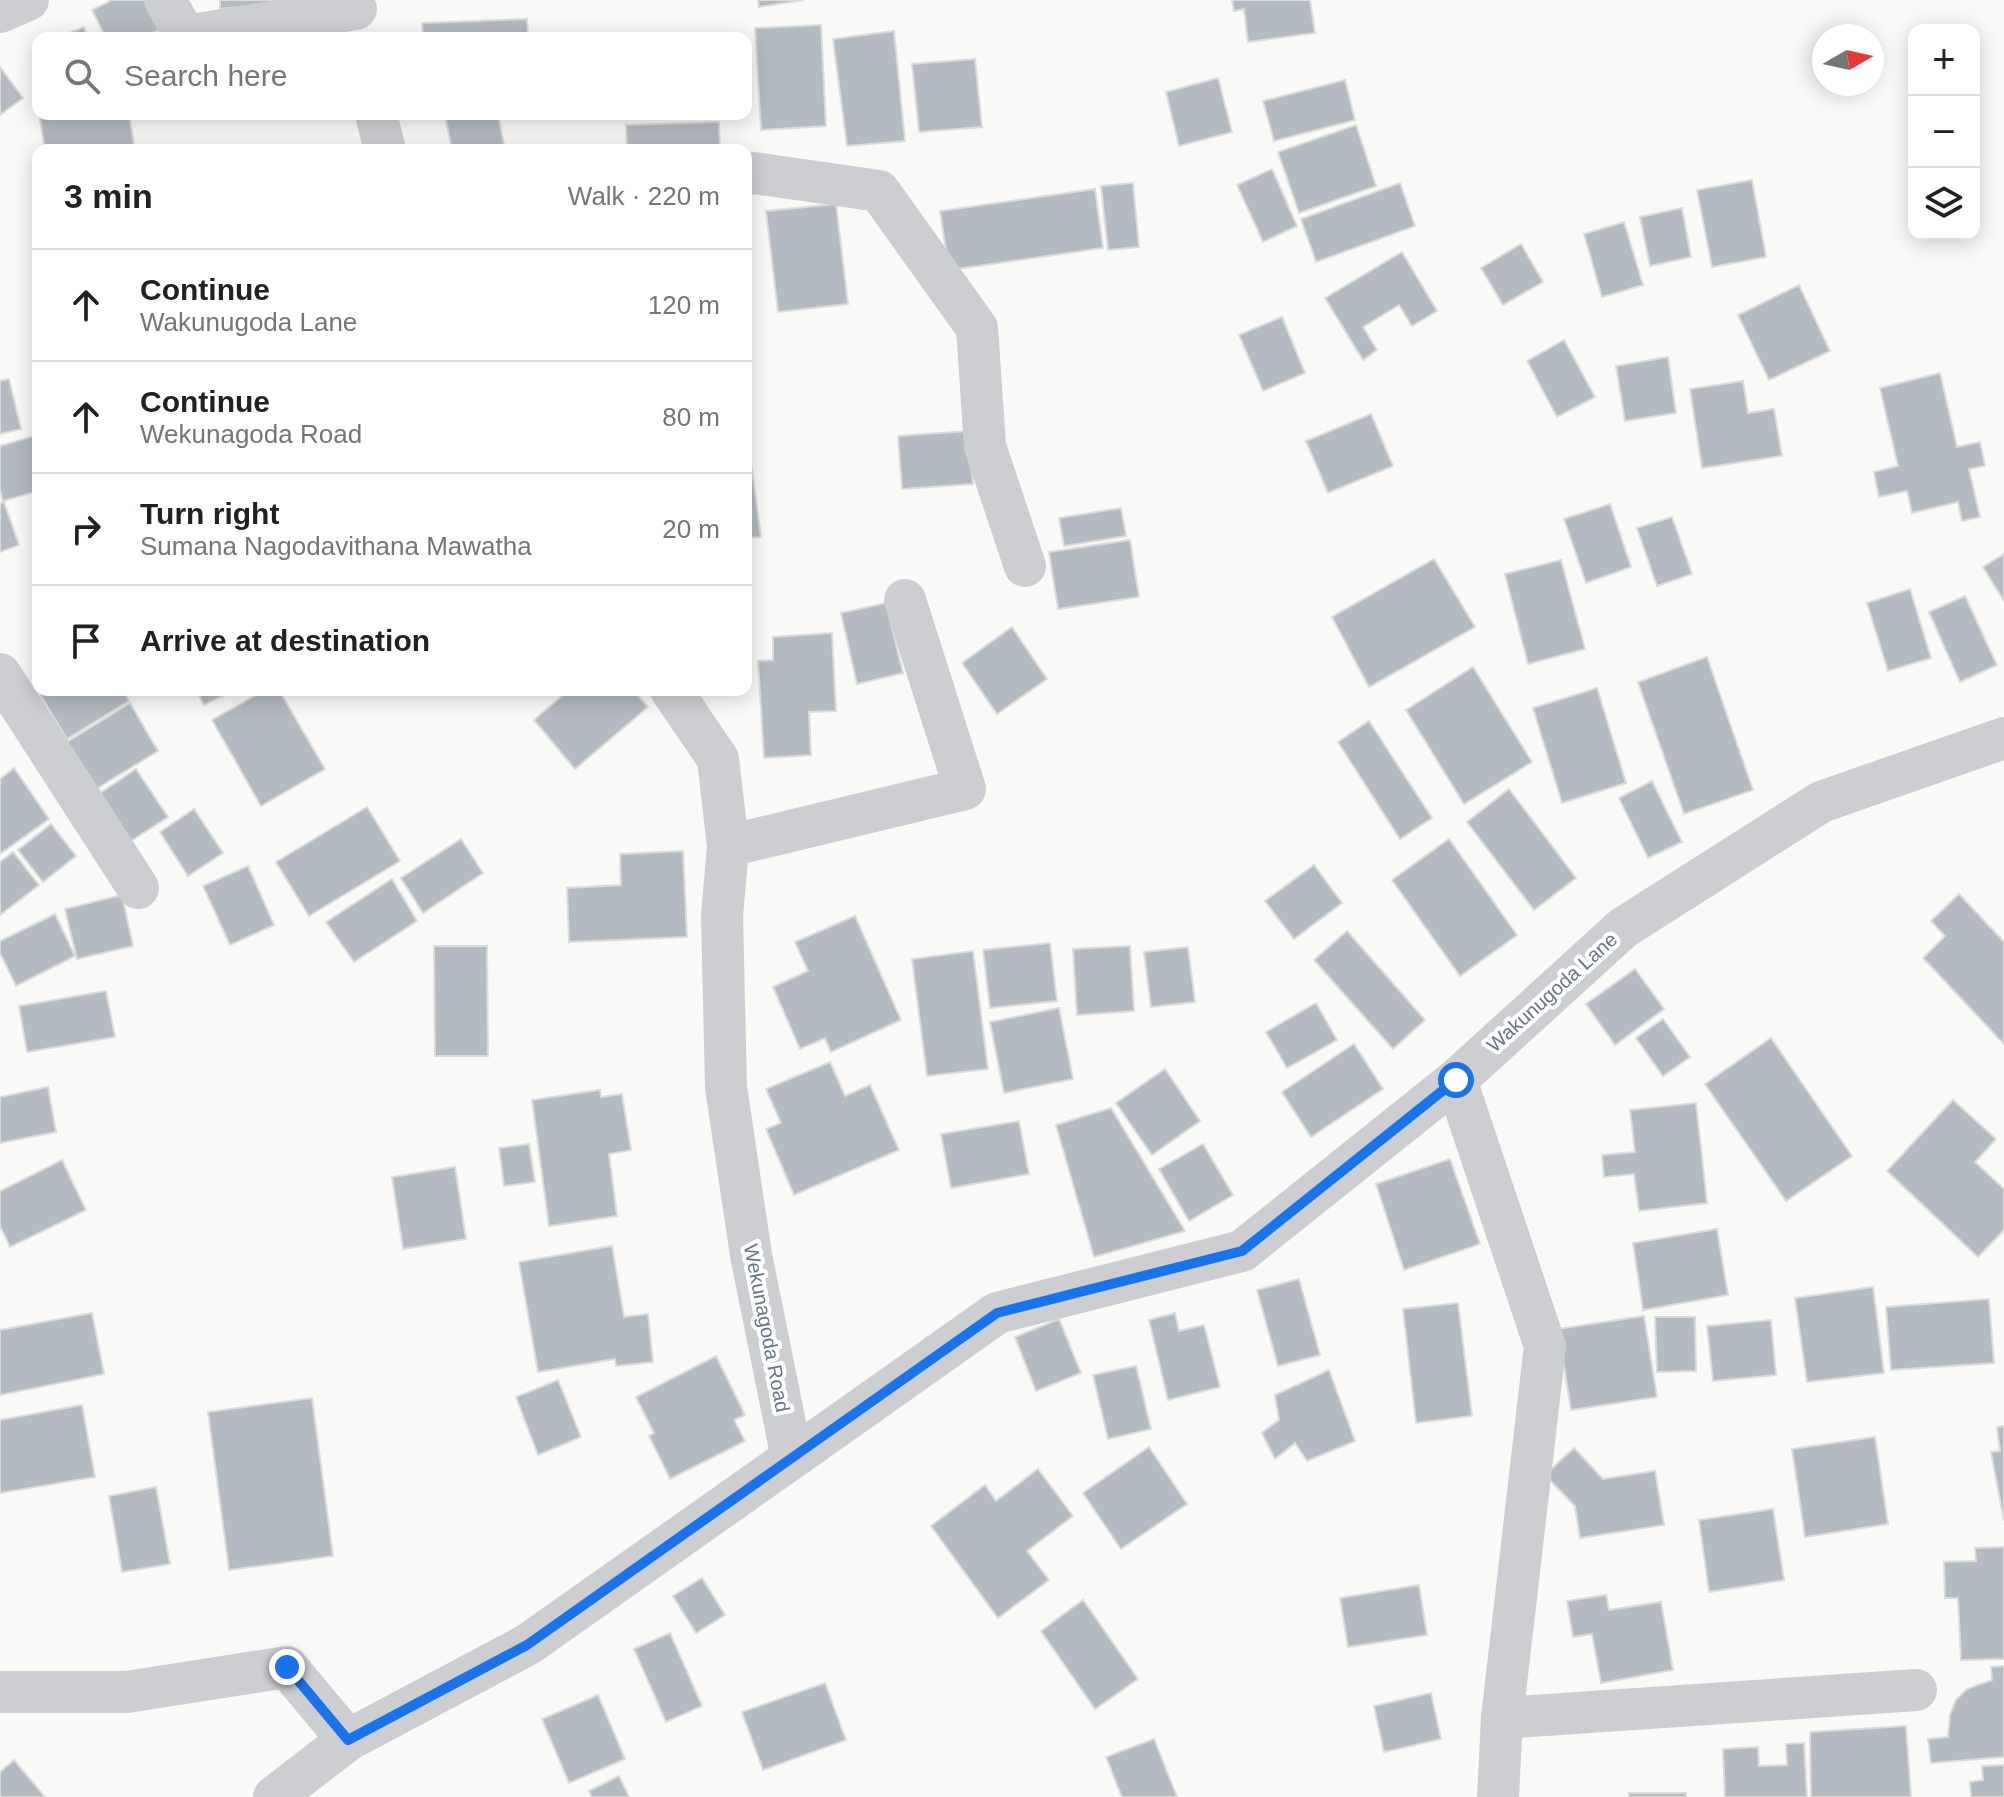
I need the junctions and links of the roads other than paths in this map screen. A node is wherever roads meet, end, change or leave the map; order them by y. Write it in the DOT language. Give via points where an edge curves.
graph roads {
  1 [pos="28,0"];
  2 [pos="165,0"];
  3 [pos="0,12"];
  4 [pos="357,16"];
  5 [pos="183,32"];
  6 [pos="219,32"];
  7 [pos="378,120"];
  8 [pos="384,144"];
  9 [pos="752,174"];
  10 [pos="1025,566"];
  11 [pos="905,600"];
  12 [pos="0,674"];
  13 [pos="675,696"];
  14 [pos="2004,738"];
  15 [pos="728,846"];
  16 [pos="138,888"];
  17 [pos="1456,1080"];
  18 [pos="792,1458"];
  19 [pos="1916,1690"];
  20 [pos="0,1692"];
  21 [pos="1502,1718"];
  22 [pos="348,1740"];
  23 [pos="274,1797"];
  24 [pos="1498,1797"];
  1 -- 3 [label="street"];
  2 -- 5 [label="street"];
  4 -- 6 [label="street"];
  7 -- 8 [label="street"];
  9 -- 10 [label="street" via="879,191 977,328 985,446"];
  11 -- 15 [label="street" via="965,789"];
  12 -- 16 [label="street"];
  13 -- 15 [label="street, Wekunagoda Road" via="718,759"];
  14 -- 17 [label="street, Wakunugoda Lane" via="1821,802 1623,928"];
  15 -- 18 [label="street, Wekunagoda Road" via="722,916 726,1087 751,1255"];
  17 -- 18 [label="street, Wakunugoda Lane" via="1242,1251 997,1313"];
  17 -- 21 [label="street" via="1545,1346"];
  18 -- 22 [label="street" via="527,1645"];
  19 -- 21 [label="street"];
  20 -- 22 [label="street" via="127,1692 287,1667"];
  21 -- 24 [label="street"];
  22 -- 23 [label="street"];
}
